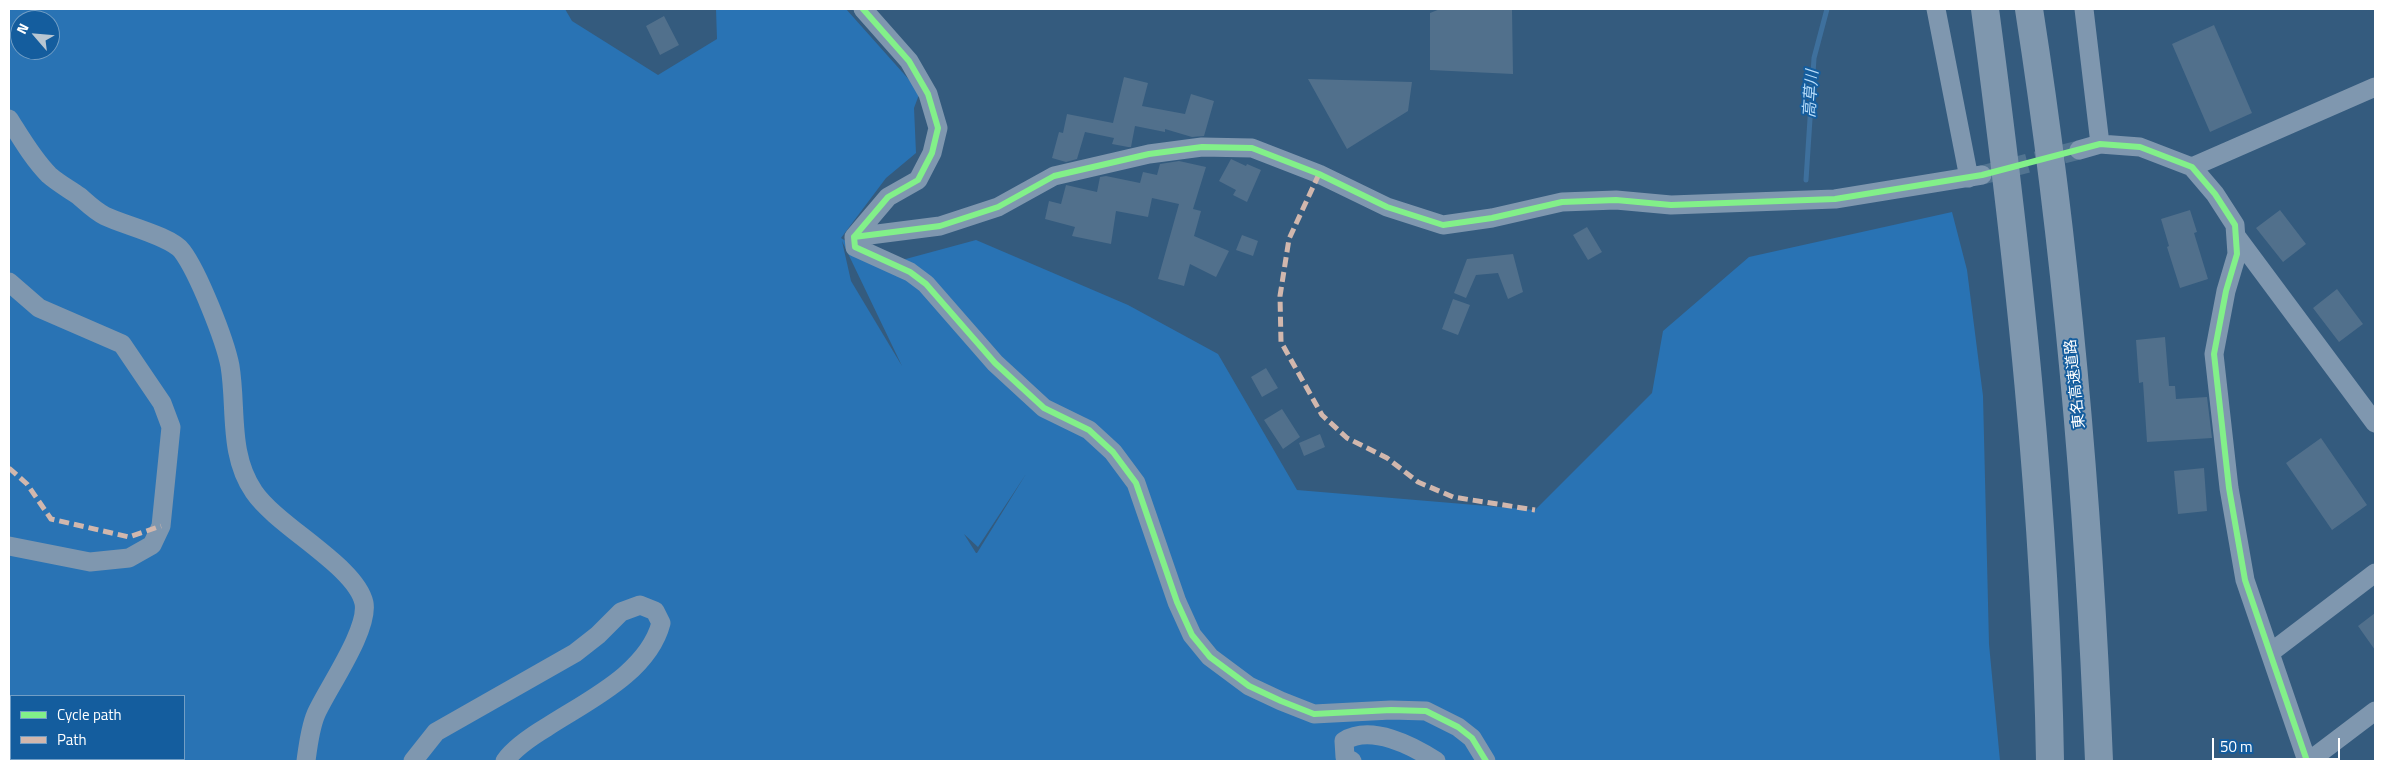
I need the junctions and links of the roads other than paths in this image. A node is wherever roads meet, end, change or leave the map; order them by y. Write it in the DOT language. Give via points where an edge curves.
graph roads {
  1 [pos="863,9"];
  2 [pos="1936,9"];
  3 [pos="1984,9"];
  4 [pos="2028,9"];
  5 [pos="2084,9"];
  6 [pos="2375,87"];
  7 [pos="9,119"];
  8 [pos="2100,144"];
  9 [pos="2079,150"];
  10 [pos="2192,167"];
  11 [pos="2236,236"];
  12 [pos="854,237"];
  13 [pos="9,282"];
  14 [pos="2375,423"];
  15 [pos="9,546"];
  16 [pos="2375,573"];
  17 [pos="2270,653"];
  18 [pos="2375,711"];
  19 [pos="306,761"];
  20 [pos="413,761"];
  21 [pos="506,761"];
  22 [pos="1352,761"];
  23 [pos="1436,761"];
  24 [pos="1486,761"];
  25 [pos="2050,761"];
  26 [pos="2099,761"];
  27 [pos="2308,761"];
  1 -- 12 [label="street" via="909,61 928,94 938,128 932,153 918,180 888,197"];
  2 -- 12 [label="street" via="1975,176 1835,199 1671,205 1616,200 1562,202 1492,218 1442,225 1387,207 1328,178 1252,148 1202,147 1149,154 1054,176 998,207 940,226"];
  3 -- 25 [label="highway" via="2009,192 2034,436"];
  4 -- 26 [label="highway, 東名高速道路" via="2059,224 2080,427 2093,610"];
  5 -- 8 [label="street"];
  6 -- 10 [label="street"];
  7 -- 19 [label="street" via="50,175 102,215 156,235 181,249 207,299 230,366 236,450 254,492 281,521 329,558 359,589 364,605 363,619 342,668 316,714"];
  8 -- 9 [label="street"];
  8 -- 10 [label="street" via="2140,148"];
  10 -- 11 [label="street" via="2235,225"];
  11 -- 14 [label="street"];
  11 -- 17 [label="street" via="2237,254 2214,354 2229,488 2245,580"];
  12 -- 24 [label="street" via="855,247 910,272 926,284 995,363 1044,408 1089,430 1113,452 1136,483 1177,602 1192,635 1210,657 1250,686 1314,714 1426,711 1472,738"];
  13 -- 15 [label="street" via="39,308 122,344 162,402 170,427 161,526 152,545 129,558 90,562"];
  16 -- 17 [label="street"];
  17 -- 27 [label="street"];
  18 -- 27 [label="street"];
  20 -- 21 [label="street" via="436,732 575,653 621,612 640,605 655,611 661,623 657,638 645,655 614,684 537,733 510,754"];
  22 -- 23 [label="street" via="1345,757 1344,740 1353,735 1400,741"];
}
